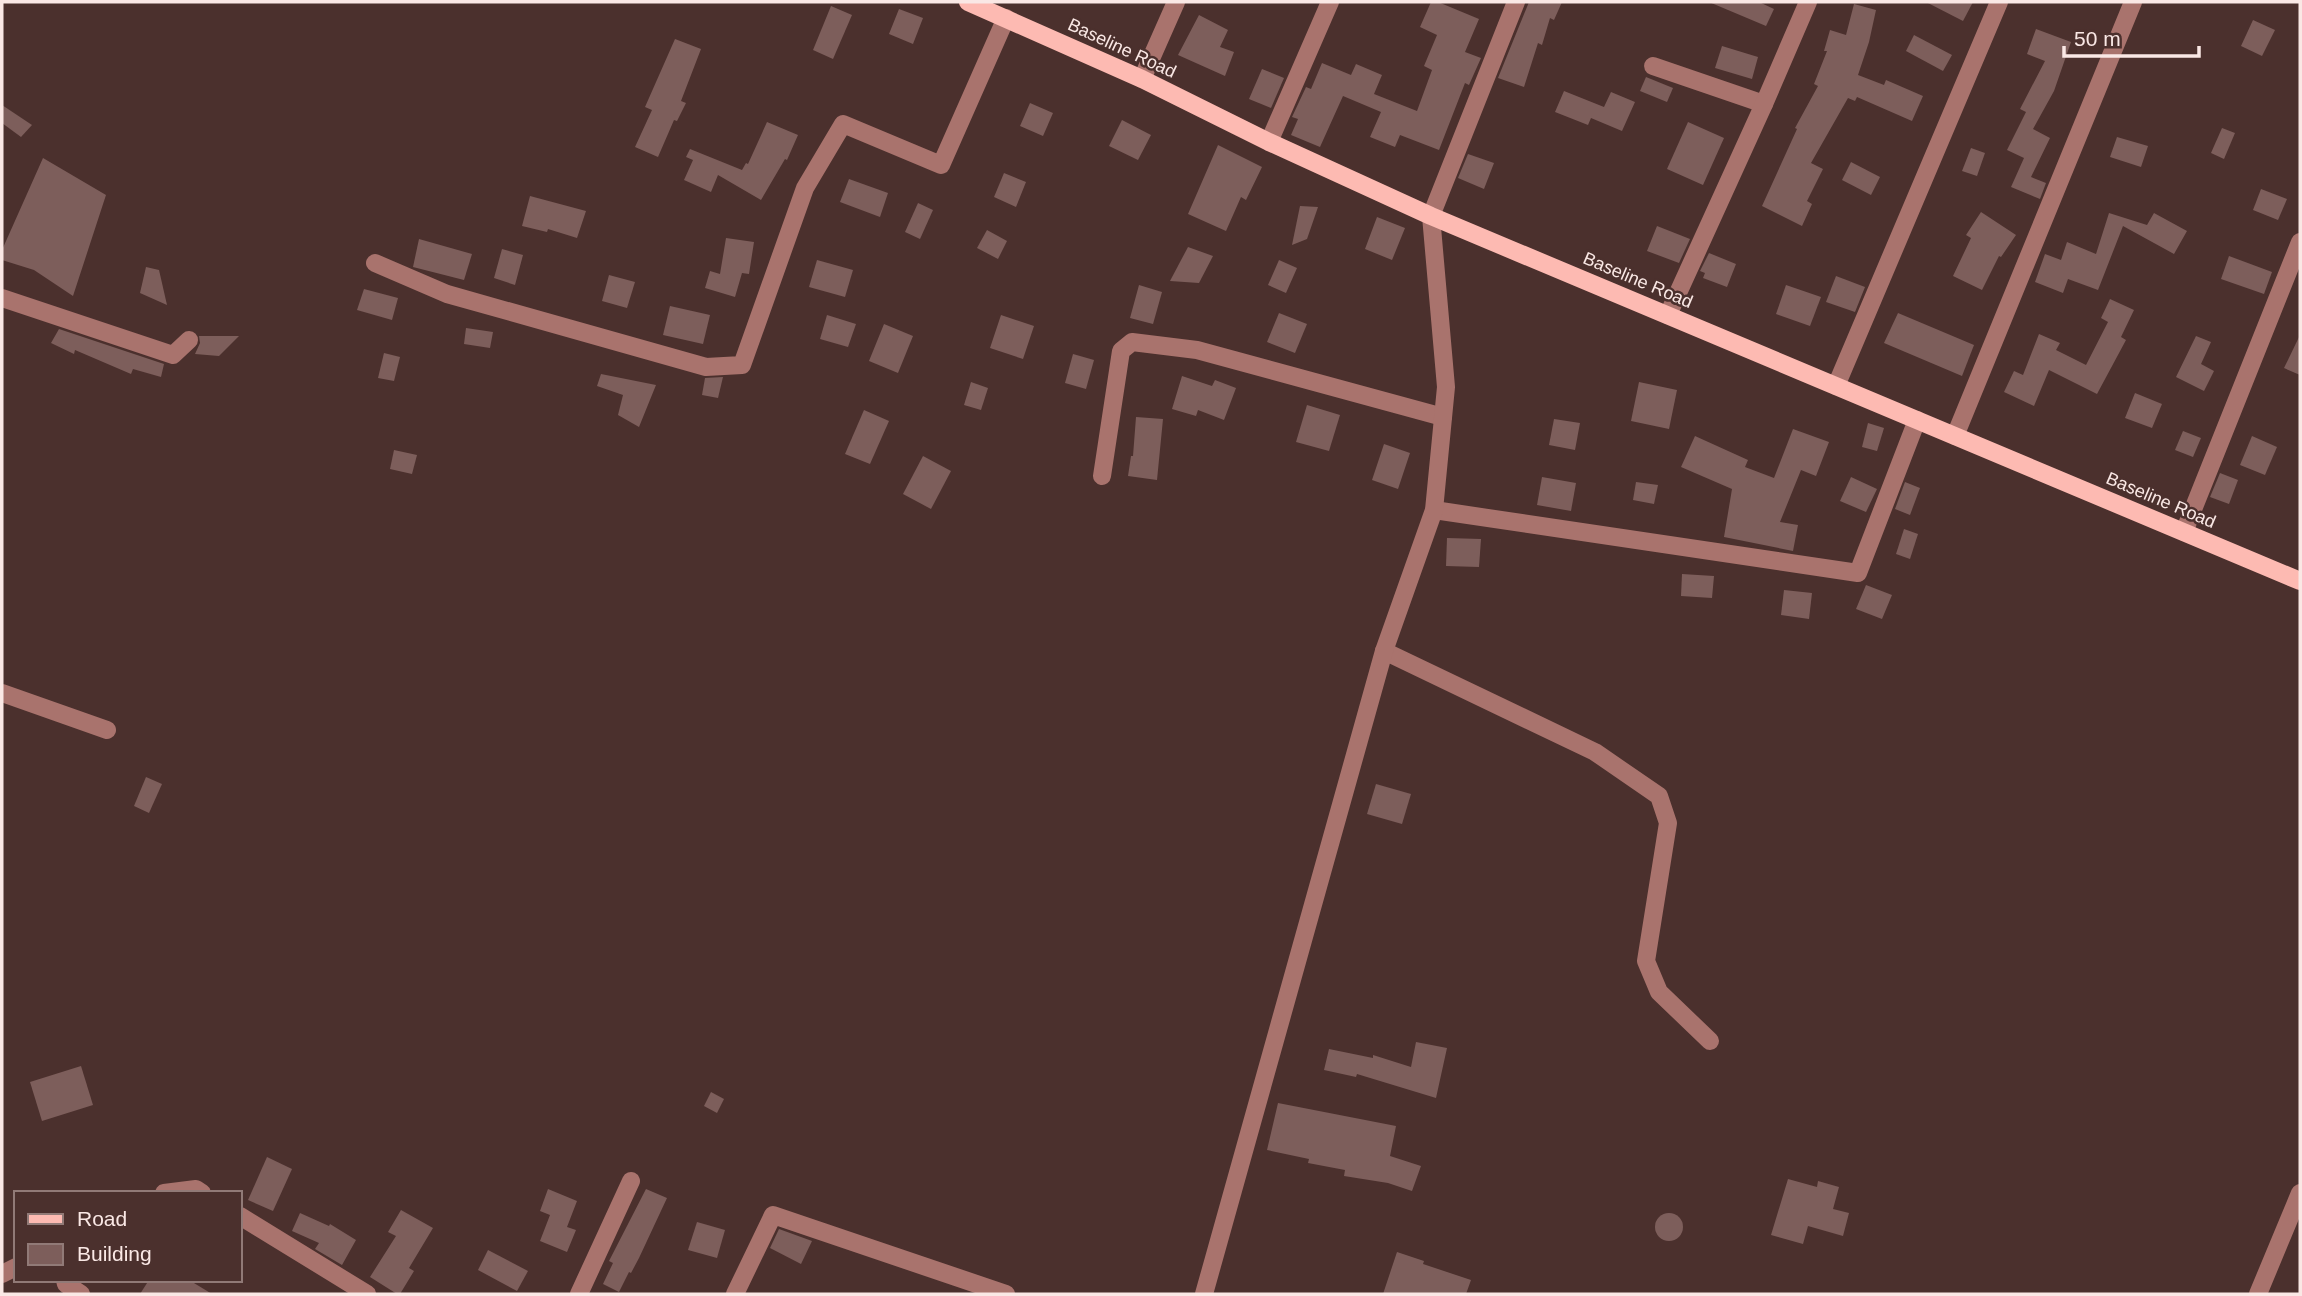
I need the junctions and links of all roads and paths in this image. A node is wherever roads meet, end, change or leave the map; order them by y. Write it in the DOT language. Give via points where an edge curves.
graph roads {
  1 [pos="968,2"];
  2 [pos="1176,2"];
  3 [pos="1330,2"];
  4 [pos="1516,2"];
  5 [pos="1808,2"];
  6 [pos="1999,2"];
  7 [pos="2133,2"];
  8 [pos="1006,18"];
  9 [pos="1653,66"];
  10 [pos="1142,79"];
  11 [pos="1764,104"];
  12 [pos="1269,142"];
  13 [pos="1431,216"];
  14 [pos="2300,242"];
  15 [pos="375,263"];
  16 [pos="2,298"];
  17 [pos="1668,316"];
  18 [pos="189,340"];
  19 [pos="1836,386"];
  20 [pos="1443,417"];
  21 [pos="1917,420"];
  22 [pos="1955,436"];
  23 [pos="1102,476"];
  24 [pos="1434,510"];
  25 [pos="2184,532"];
  26 [pos="2300,581"];
  27 [pos="1384,651"];
  28 [pos="2,693"];
  29 [pos="107,730"];
  30 [pos="1710,1041"];
  31 [pos="631,1181"];
  32 [pos="180,1191"];
  33 [pos="199,1191"];
  34 [pos="2300,1193"];
  35 [pos="242,1217"];
  36 [pos="66,1282"];
  37 [pos="81,1294"];
  38 [pos="367,1294"];
  39 [pos="579,1294"];
  40 [pos="735,1294"];
  41 [pos="1006,1294"];
  42 [pos="1204,1294"];
  43 [pos="2258,1294"];
  1 -- 8 [label="main road, Baseline Road"];
  2 -- 10 [label="street"];
  3 -- 12 [label="street"];
  4 -- 13 [label="street"];
  5 -- 11 [label="street"];
  6 -- 19 [label="street"];
  7 -- 22 [label="street"];
  8 -- 10 [label="main road, Baseline Road"];
  8 -- 15 [label="street" via="941,165 843,124 805,188 742,365 706,367 447,294"];
  9 -- 11 [label="street"];
  10 -- 12 [label="main road, Baseline Road"];
  11 -- 17 [label="street"];
  12 -- 13 [label="main road, Baseline Road"];
  13 -- 17 [label="main road, Baseline Road"];
  13 -- 20 [label="street" via="1446,387"];
  14 -- 25 [label="street"];
  16 -- 18 [label="street" via="173,355"];
  17 -- 19 [label="main road, Baseline Road"];
  19 -- 21 [label="main road, Baseline Road"];
  20 -- 23 [label="street" via="1197,351 1132,342 1121,351"];
  20 -- 24 [label="street"];
  21 -- 22 [label="main road, Baseline Road"];
  21 -- 24 [label="street" via="1858,573"];
  22 -- 25 [label="main road, Baseline Road"];
  24 -- 27 [label="street"];
  25 -- 26 [label="main road, Baseline Road"];
  27 -- 30 [label="street" via="1595,752 1659,796 1668,823 1646,961 1659,992"];
  27 -- 42 [label="street"];
  28 -- 29 [label="street"];
  31 -- 39 [label="street"];
  32 -- 33 [label="street"];
  34 -- 43 [label="street"];
  35 -- 38 [label="street"];
  36 -- 37 [label="street"];
  40 -- 41 [label="street" via="773,1215"];
}
